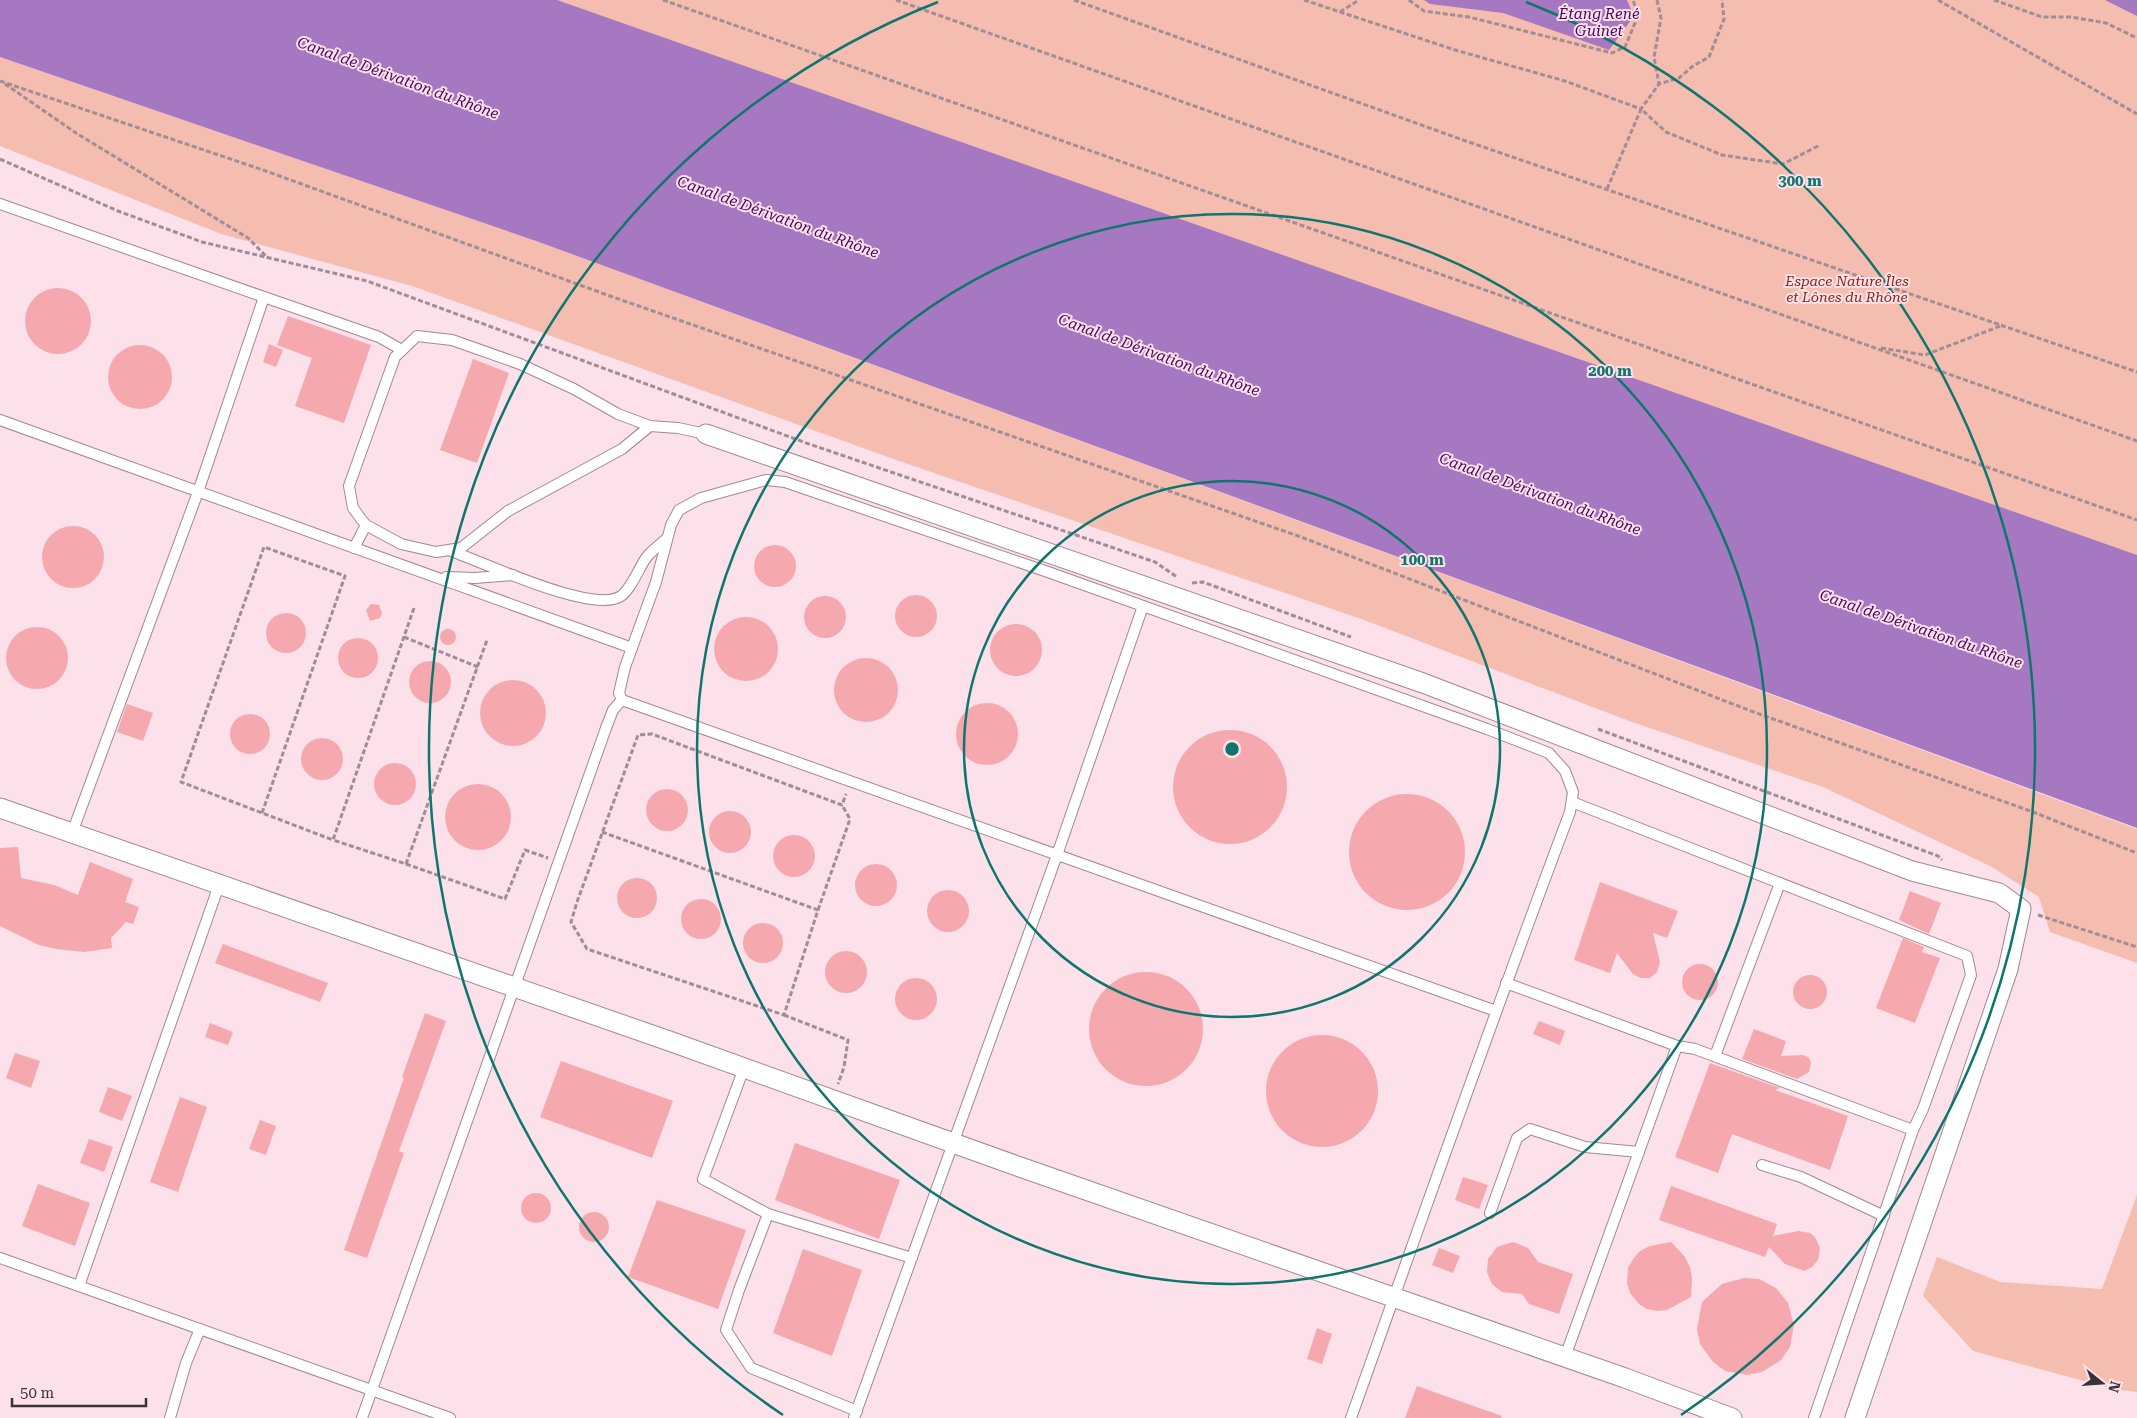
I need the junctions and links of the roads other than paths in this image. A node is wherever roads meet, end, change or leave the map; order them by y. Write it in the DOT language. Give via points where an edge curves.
graph roads {
  1 [pos="0,204"];
  2 [pos="264,297"];
  3 [pos="402,350"];
  4 [pos="0,420"];
  5 [pos="650,426"];
  6 [pos="706,434"];
  7 [pos="198,492"];
  8 [pos="366,525"];
  9 [pos="667,539"];
  10 [pos="354,548"];
  11 [pos="448,550"];
  12 [pos="515,575"];
  13 [pos="434,577"];
  14 [pos="1143,606"];
  15 [pos="632,648"];
  16 [pos="622,700"];
  17 [pos="1572,802"];
  18 [pos="0,808"];
  19 [pos="72,833"];
  20 [pos="1056,855"];
  21 [pos="1780,883"];
  22 [pos="219,885"];
  23 [pos="1506,983"];
  24 [pos="514,988"];
  25 [pos="1496,1011"];
  26 [pos="1677,1046"];
  27 [pos="1715,1056"];
  28 [pos="744,1068"];
  29 [pos="1913,1130"];
  30 [pos="954,1143"];
  31 [pos="1639,1152"];
  32 [pos="1762,1165"];
  33 [pos="1490,1212"];
  34 [pos="768,1214"];
  35 [pos="1884,1216"];
  36 [pos="0,1258"];
  37 [pos="912,1258"];
  38 [pos="78,1286"];
  39 [pos="1393,1299"];
  40 [pos="200,1329"];
  41 [pos="1565,1357"];
  42 [pos="372,1390"];
  43 [pos="856,1414"];
  44 [pos="170,1418"];
  45 [pos="362,1418"];
  46 [pos="450,1418"];
  47 [pos="1351,1418"];
  48 [pos="1732,1418"];
  49 [pos="1814,1418"];
  50 [pos="1855,1418"];
  1 -- 2 [label="lane"];
  2 -- 3 [label="lane" via="379,337"];
  2 -- 7 [label="lane"];
  3 -- 5 [label="lane" via="417,336 452,340 520,364 574,388 618,414"];
  3 -- 8 [label="lane" via="395,357 349,486 353,508"];
  4 -- 7 [label="lane"];
  5 -- 6 [label="lane"];
  5 -- 11 [label="lane" via="622,449 508,511 461,548"];
  6 -- 50 [label="street" via="1423,684 1912,871 1999,893 2021,909 2008,969"];
  7 -- 10 [label="lane"];
  7 -- 19 [label="lane"];
  8 -- 10 [label="lane"];
  8 -- 11 [label="lane" via="401,544 436,552"];
  9 -- 12 [label="lane" via="647,556 622,596 608,601 542,587"];
  9 -- 14 [label="lane" via="679,510 689,503 766,480 785,482"];
  9 -- 15 [label="lane" via="656,582"];
  10 -- 13 [label="lane"];
  11 -- 12 [label="lane"];
  12 -- 13 [label="lane"];
  13 -- 15 [label="lane"];
  14 -- 17 [label="lane" via="1549,753 1565,771 1573,792"];
  14 -- 20 [label="lane"];
  15 -- 16 [label="lane" via="619,693"];
  16 -- 20 [label="lane"];
  16 -- 24 [label="lane" via="613,710"];
  17 -- 21 [label="lane"];
  17 -- 23 [label="lane"];
  18 -- 19 [label="street"];
  19 -- 22 [label="street"];
  20 -- 25 [label="lane"];
  20 -- 30 [label="lane"];
  21 -- 27 [label="lane"];
  21 -- 29 [label="lane" via="1967,956 1971,975"];
  22 -- 24 [label="street"];
  22 -- 38 [label="lane"];
  23 -- 25 [label="lane"];
  23 -- 26 [label="lane"];
  24 -- 28 [label="street"];
  24 -- 42 [label="lane"];
  25 -- 39 [label="lane"];
  26 -- 27 [label="lane"];
  26 -- 31 [label="lane"];
  27 -- 29 [label="lane"];
  28 -- 30 [label="street"];
  28 -- 34 [label="lane" via="704,1179"];
  29 -- 35 [label="lane"];
  30 -- 37 [label="lane"];
  30 -- 39 [label="street"];
  31 -- 33 [label="lane" via="1585,1147 1530,1129 1517,1138"];
  31 -- 41 [label="lane"];
  32 -- 35 [label="lane" via="1801,1177"];
  34 -- 37 [label="lane"];
  34 -- 43 [label="lane" via="726,1330 751,1368"];
  35 -- 49 [label="lane"];
  36 -- 38 [label="lane"];
  37 -- 43 [label="lane"];
  38 -- 40 [label="lane"];
  39 -- 41 [label="street"];
  39 -- 47 [label="lane"];
  40 -- 42 [label="lane"];
  40 -- 44 [label="lane"];
  41 -- 48 [label="street"];
  42 -- 45 [label="lane"];
  42 -- 46 [label="lane"];
}
